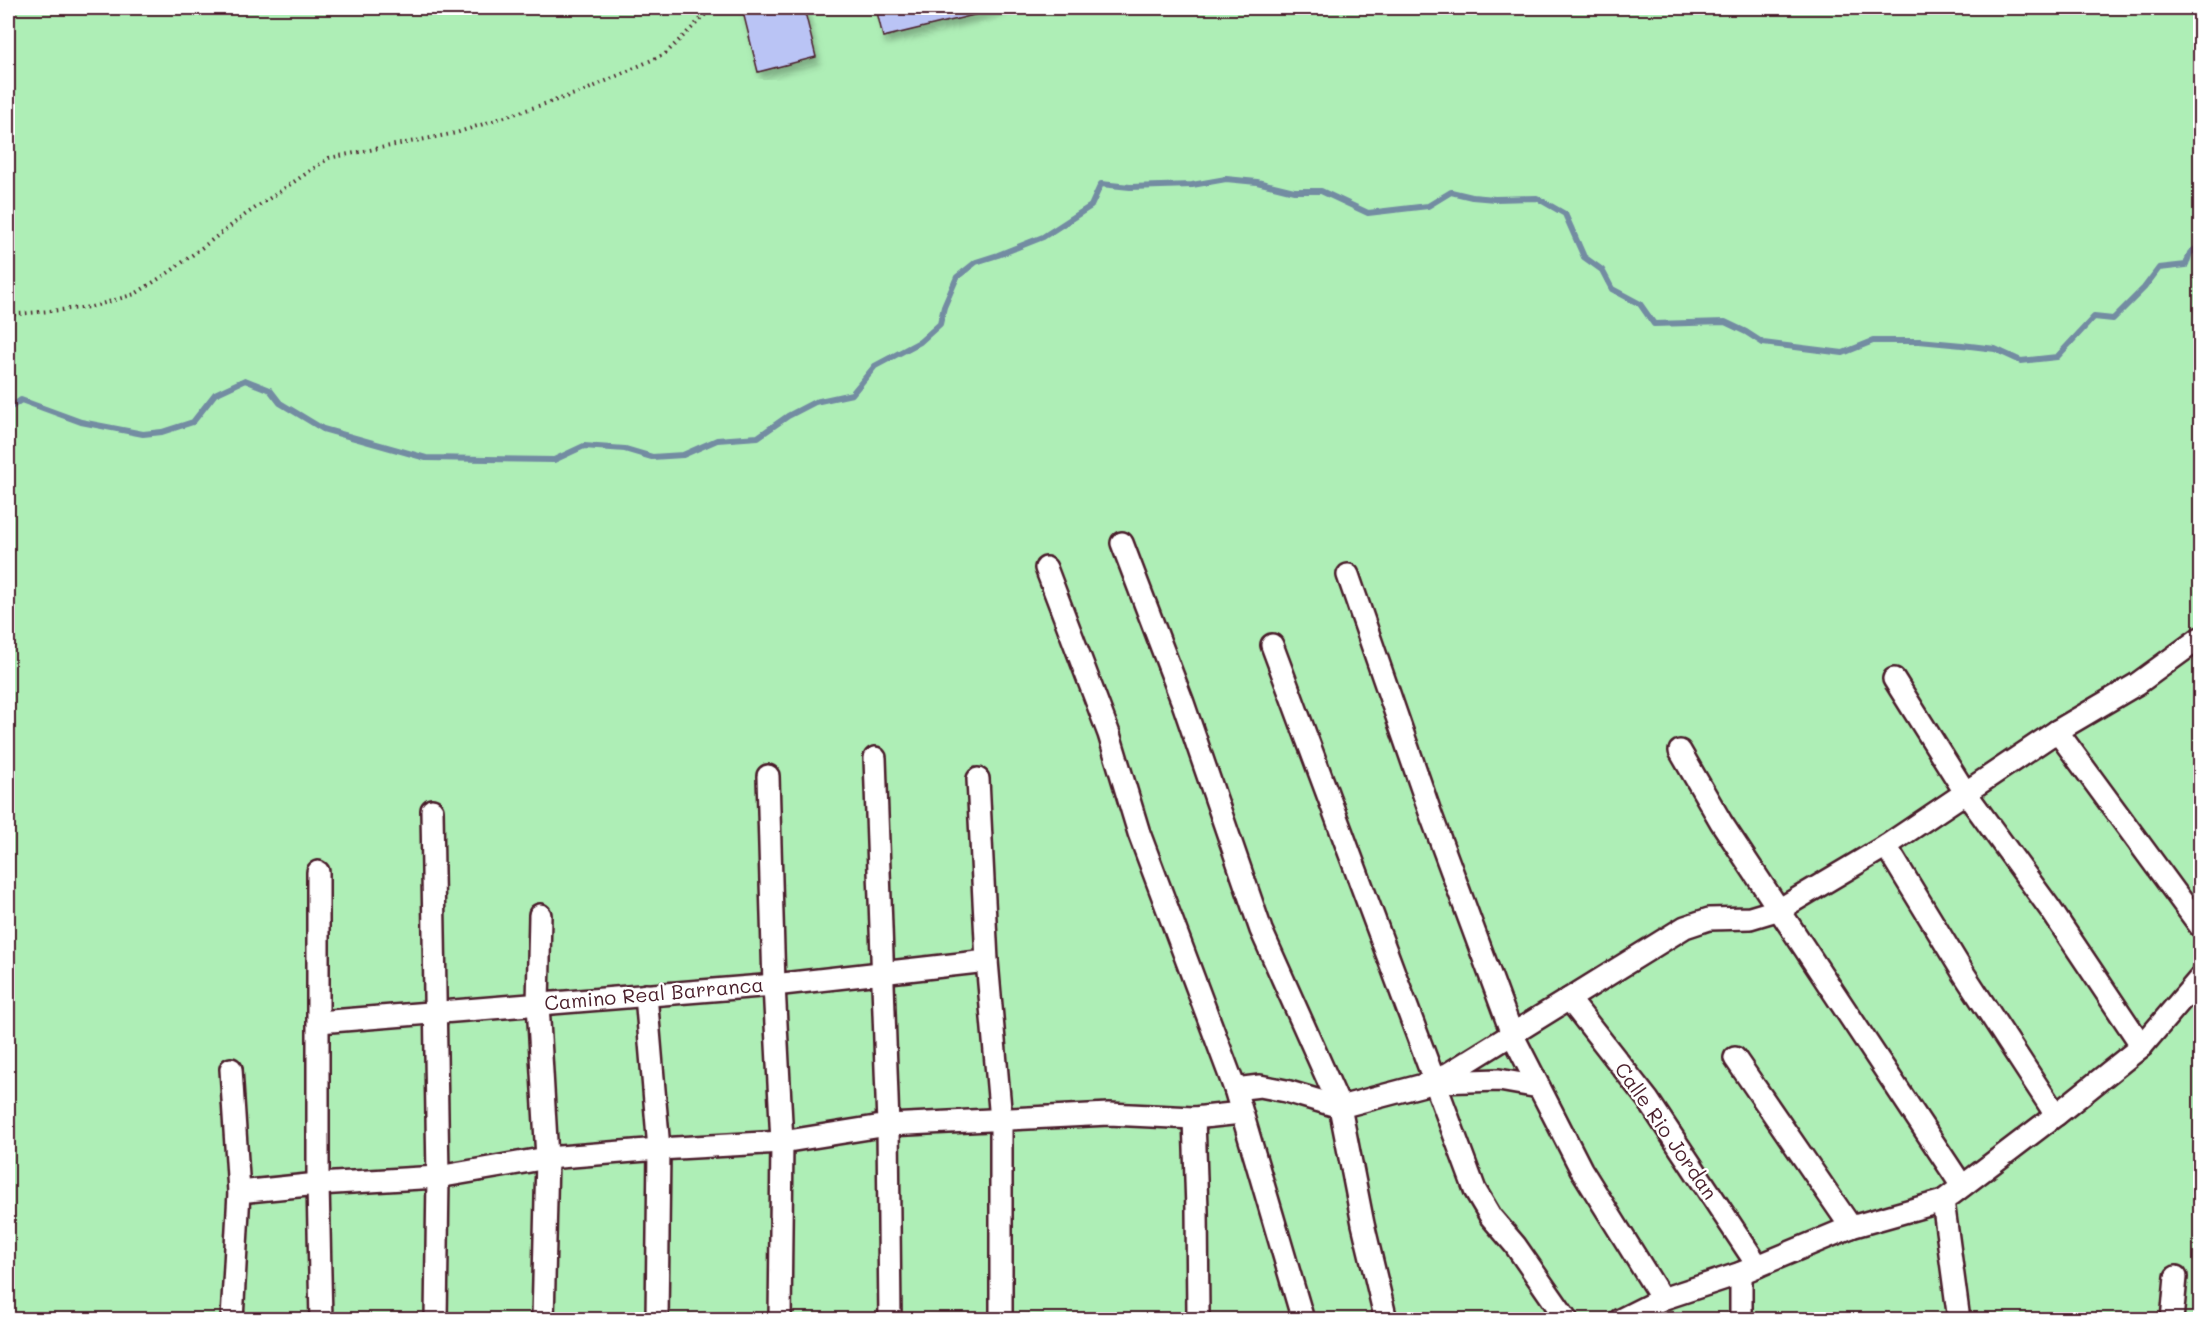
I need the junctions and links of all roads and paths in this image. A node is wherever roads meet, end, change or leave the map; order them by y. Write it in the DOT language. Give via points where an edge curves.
graph roads {
  1 [pos="712,8"];
  2 [pos="8,315"];
  3 [pos="1122,543"];
  4 [pos="1046,568"];
  5 [pos="1348,575"];
  6 [pos="2200,638"];
  7 [pos="1272,645"];
  8 [pos="1894,679"];
  9 [pos="2057,731"];
  10 [pos="1680,751"];
  11 [pos="875,759"];
  12 [pos="768,776"];
  13 [pos="978,779"];
  14 [pos="1965,792"];
  15 [pos="432,810"];
  16 [pos="1886,846"];
  17 [pos="318,872"];
  18 [pos="1780,909"];
  19 [pos="540,915"];
  20 [pos="2200,926"];
  21 [pos="987,961"];
  22 [pos="884,972"];
  23 [pos="2200,978"];
  24 [pos="774,985"];
  25 [pos="646,995"];
  26 [pos="1569,999"];
  27 [pos="538,1004"];
  28 [pos="435,1012"];
  29 [pos="319,1022"];
  30 [pos="1512,1034"];
  31 [pos="2142,1046"];
  32 [pos="1735,1058"];
  33 [pos="231,1069"];
  34 [pos="1435,1082"];
  35 [pos="1539,1087"];
  36 [pos="1235,1089"];
  37 [pos="1340,1107"];
  38 [pos="1241,1113"];
  39 [pos="2056,1115"];
  40 [pos="1194,1118"];
  41 [pos="1001,1120"];
  42 [pos="888,1125"];
  43 [pos="782,1142"];
  44 [pos="659,1149"];
  45 [pos="547,1158"];
  46 [pos="438,1177"];
  47 [pos="318,1184"];
  48 [pos="1962,1186"];
  49 [pos="238,1192"];
  50 [pos="1943,1201"];
  51 [pos="1851,1227"];
  52 [pos="1750,1269"];
  53 [pos="2176,1277"];
  54 [pos="1662,1299"];
  55 [pos="1198,1314"];
  56 [pos="232,1320"];
  57 [pos="321,1320"];
  58 [pos="436,1320"];
  59 [pos="543,1320"];
  60 [pos="657,1320"];
  61 [pos="780,1320"];
  62 [pos="890,1320"];
  63 [pos="1001,1320"];
  64 [pos="1304,1320"];
  65 [pos="1386,1320"];
  66 [pos="1567,1320"];
  67 [pos="1620,1320"];
  68 [pos="1741,1320"];
  69 [pos="1959,1320"];
  70 [pos="2172,1320"];
  1 -- 2 [label="path" via="665,54 584,91 456,133 329,158 135,294 91,307"];
  3 -- 37 [label="street" via="1183,703 1261,930"];
  4 -- 36 [label="street"];
  5 -- 30 [label="street"];
  6 -- 9 [label="street" via="2137,684"];
  7 -- 34 [label="street"];
  8 -- 14 [label="street"];
  9 -- 14 [label="street"];
  9 -- 20 [label="street"];
  10 -- 18 [label="street" via="1715,814"];
  11 -- 22 [label="street"];
  12 -- 24 [label="street"];
  13 -- 21 [label="street"];
  14 -- 16 [label="street"];
  14 -- 31 [label="street" via="2051,910"];
  15 -- 28 [label="street"];
  16 -- 18 [label="street"];
  16 -- 39 [label="street"];
  17 -- 29 [label="street"];
  18 -- 26 [label="street" via="1750,918 1709,919 1685,927"];
  18 -- 48 [label="street"];
  19 -- 27 [label="street"];
  21 -- 22 [label="street, Camino Real Barranca"];
  21 -- 41 [label="street"];
  22 -- 24 [label="street, Camino Real Barranca"];
  22 -- 42 [label="street"];
  23 -- 31 [label="street"];
  24 -- 25 [label="street, Camino Real Barranca"];
  24 -- 43 [label="street"];
  25 -- 27 [label="street, Camino Real Barranca"];
  25 -- 44 [label="street"];
  26 -- 30 [label="street"];
  26 -- 52 [label="street, Calle Rio Jordan" via="1648,1100"];
  27 -- 28 [label="street, Camino Real Barranca"];
  27 -- 45 [label="street"];
  28 -- 29 [label="street, Camino Real Barranca"];
  28 -- 46 [label="street"];
  29 -- 47 [label="street"];
  30 -- 34 [label="street"];
  30 -- 35 [label="street"];
  31 -- 39 [label="street"];
  32 -- 51 [label="street"];
  33 -- 49 [label="street"];
  34 -- 35 [label="street" via="1499,1080"];
  34 -- 37 [label="street"];
  34 -- 66 [label="street" via="1475,1190"];
  35 -- 54 [label="street" via="1581,1169"];
  36 -- 37 [label="street" via="1260,1086"];
  36 -- 38 [label="street"];
  37 -- 65 [label="street"];
  38 -- 40 [label="street"];
  38 -- 64 [label="street"];
  39 -- 48 [label="street"];
  40 -- 41 [label="street" via="1108,1114"];
  40 -- 55 [label="street"];
  41 -- 42 [label="street"];
  41 -- 63 [label="street"];
  42 -- 43 [label="street"];
  42 -- 62 [label="street"];
  43 -- 44 [label="street"];
  43 -- 61 [label="street"];
  44 -- 45 [label="street"];
  44 -- 60 [label="street"];
  45 -- 46 [label="street"];
  45 -- 59 [label="street"];
  46 -- 47 [label="street"];
  46 -- 58 [label="street"];
  47 -- 49 [label="street"];
  47 -- 57 [label="street"];
  48 -- 50 [label="street"];
  49 -- 56 [label="street"];
  50 -- 51 [label="street"];
  50 -- 69 [label="street"];
  51 -- 52 [label="street"];
  52 -- 54 [label="street"];
  52 -- 68 [label="street"];
  53 -- 70 [label="street"];
  54 -- 67 [label="street"];
}
